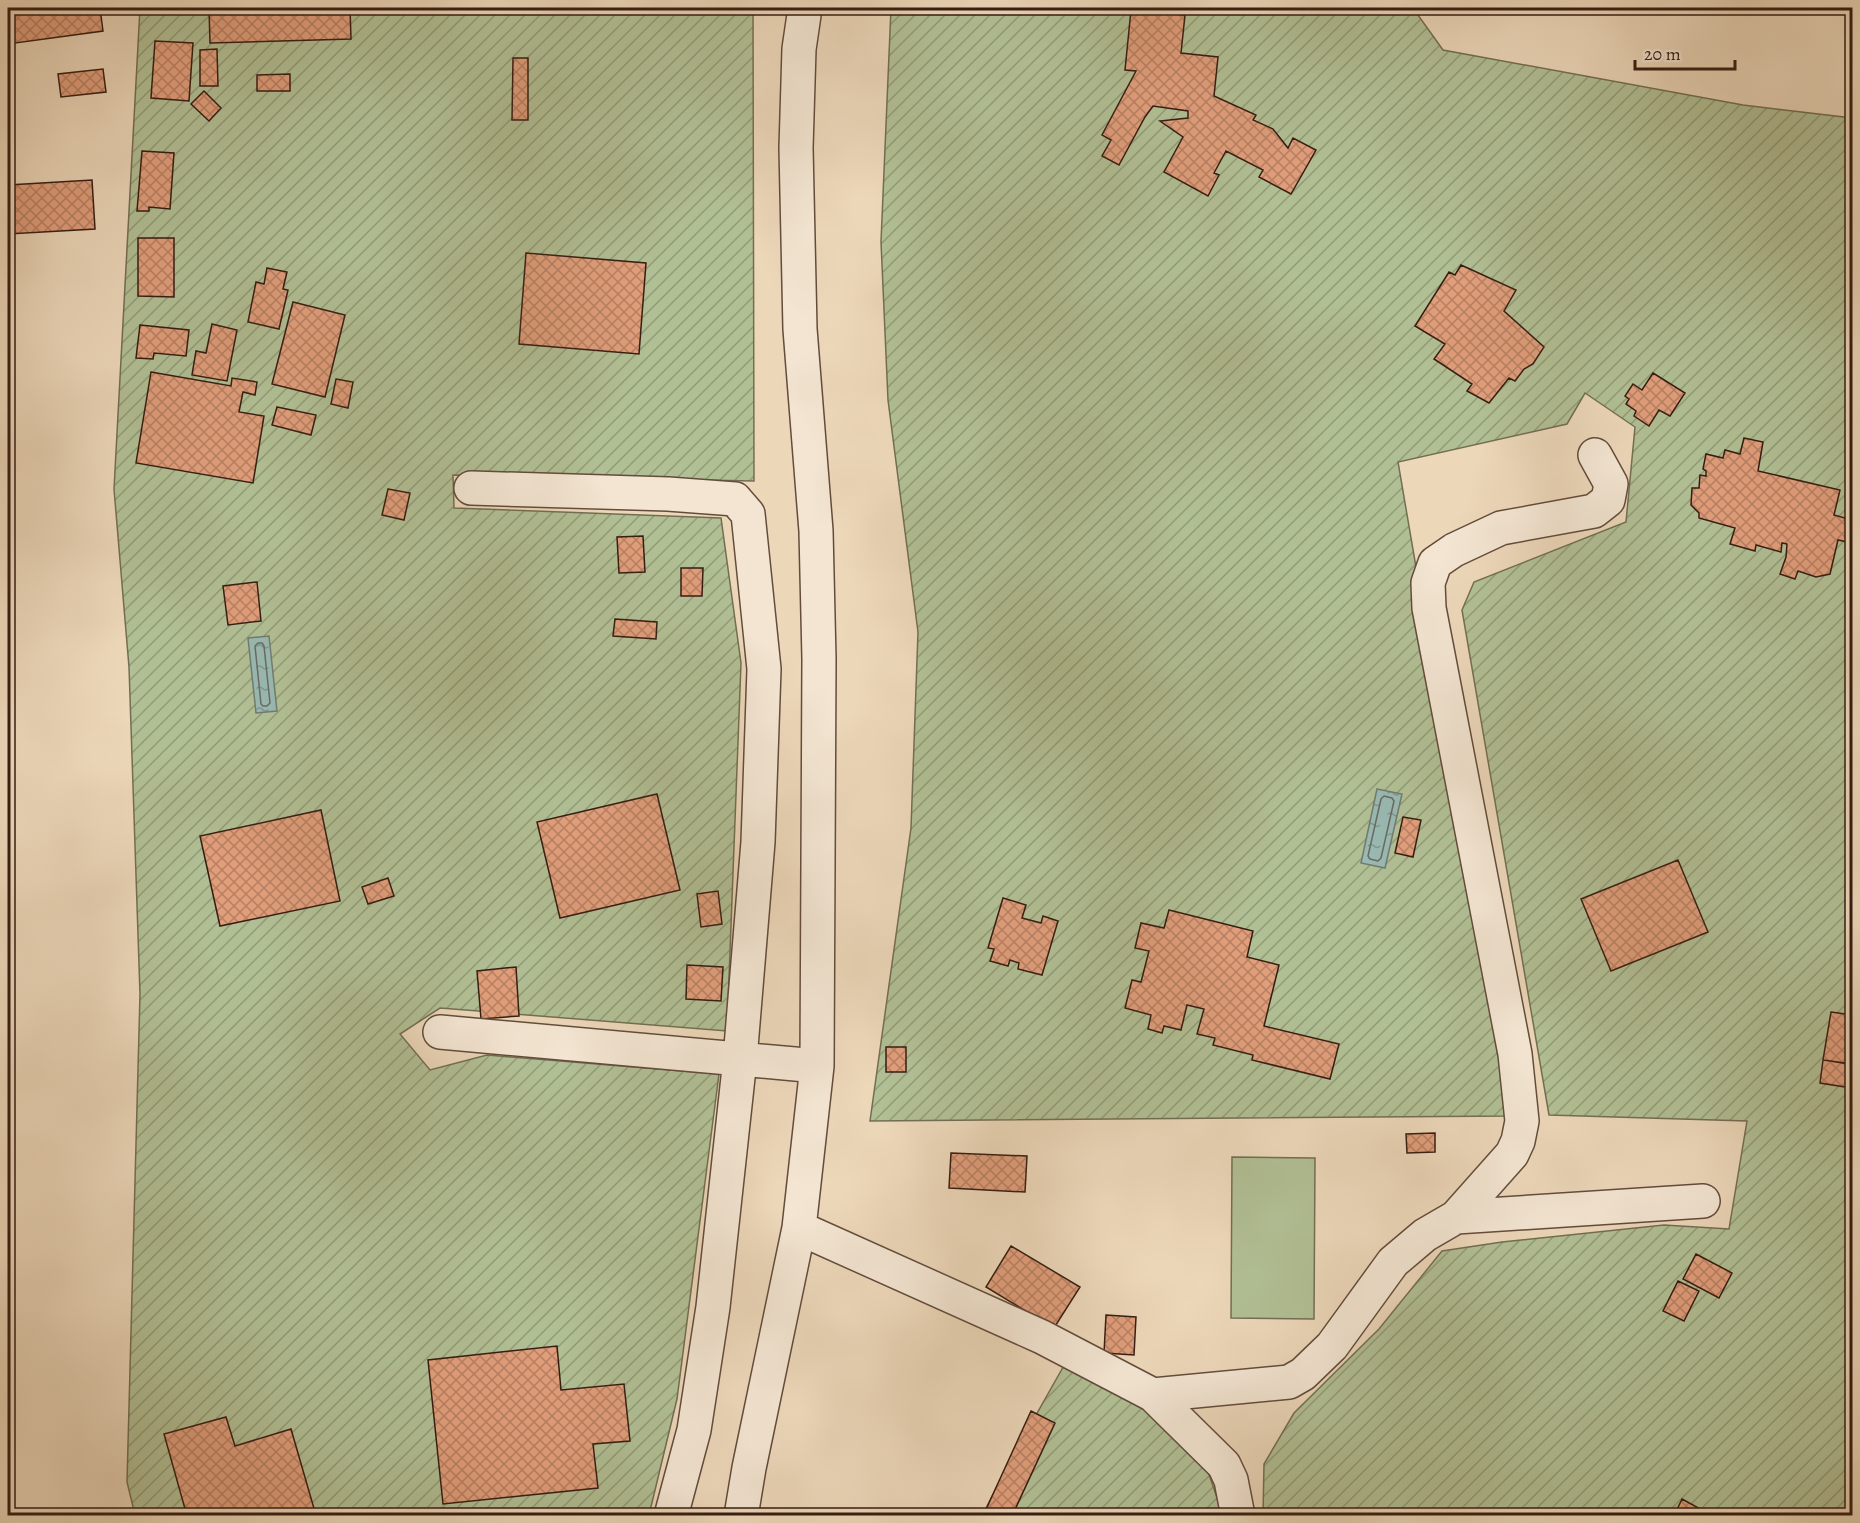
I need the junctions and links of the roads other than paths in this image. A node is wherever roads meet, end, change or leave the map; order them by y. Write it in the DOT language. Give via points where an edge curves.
graph roads {
  1 [pos="805,8"];
  2 [pos="1595,455"];
  3 [pos="471,488"];
  4 [pos="440,1032"];
  5 [pos="740,1059"];
  6 [pos="818,1066"];
  7 [pos="1703,1201"];
  8 [pos="1456,1217"];
  9 [pos="800,1228"];
  10 [pos="1153,1395"];
  11 [pos="671,1515"];
  12 [pos="741,1515"];
  13 [pos="1238,1515"];
  1 -- 6 [label="street" via="799,49 796,148 800,329 816,531"];
  2 -- 8 [label="street" via="1611,484 1608,500 1594,511 1501,528 1435,563 1428,583 1429,608 1515,1054 1522,1121 1512,1155"];
  3 -- 5 [label="street" via="735,500 748,514 764,669 758,842"];
  4 -- 5 [label="street"];
  5 -- 6 [label="street"];
  5 -- 11 [label="street" via="713,1307 694,1430"];
  6 -- 9 [label="street"];
  7 -- 8 [label="street"];
  8 -- 10 [label="street" via="1425,1235 1393,1262 1332,1346 1303,1374 1289,1382"];
  9 -- 10 [label="street" via="1042,1337"];
  9 -- 12 [label="street"];
  10 -- 13 [label="street" via="1224,1465"];
}
